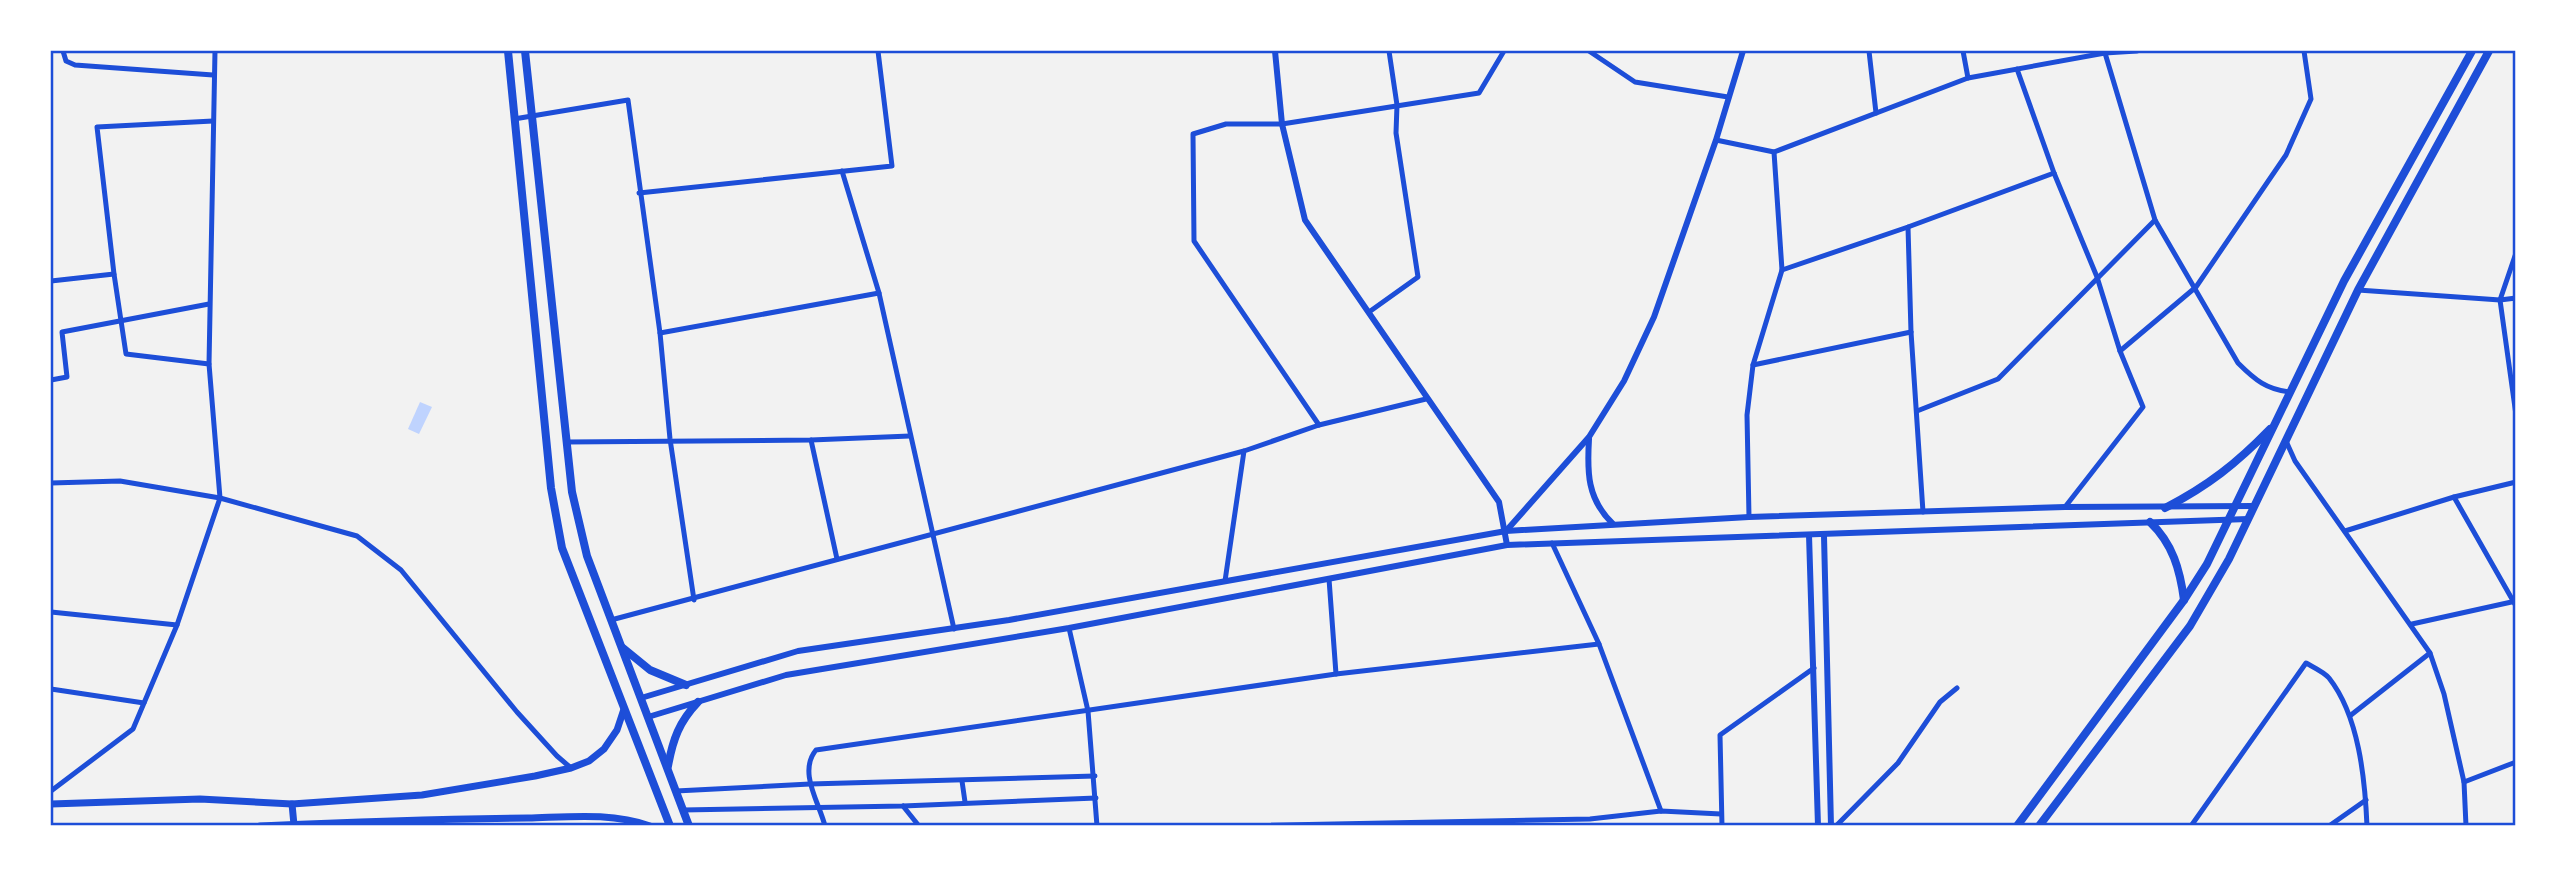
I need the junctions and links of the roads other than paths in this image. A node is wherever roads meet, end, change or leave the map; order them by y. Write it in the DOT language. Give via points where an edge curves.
graph roads {
  1 [pos="63,51"];
  2 [pos="215,51"];
  3 [pos="508,51"];
  4 [pos="525,51"];
  5 [pos="878,51"];
  6 [pos="1275,51"];
  7 [pos="1389,51"];
  8 [pos="1504,51"];
  9 [pos="1589,51"];
  10 [pos="1743,51"];
  11 [pos="1868,51"];
  12 [pos="1963,51"];
  13 [pos="2137,51"];
  14 [pos="2304,51"];
  15 [pos="2472,51"];
  16 [pos="2489,51"];
  17 [pos="2105,52"];
  18 [pos="2017,69"];
  19 [pos="213,75"];
  20 [pos="1968,78"];
  21 [pos="2455,81"];
  22 [pos="2468,89"];
  23 [pos="1728,97"];
  24 [pos="1397,105"];
  25 [pos="1876,113"];
  26 [pos="531,117"];
  27 [pos="514,119"];
  28 [pos="213,121"];
  29 [pos="1282,124"];
  30 [pos="1716,139"];
  31 [pos="1774,152"];
  32 [pos="842,171"];
  33 [pos="2054,173"];
  34 [pos="639,193"];
  35 [pos="2155,220"];
  36 [pos="1908,227"];
  37 [pos="2516,253"];
  38 [pos="1782,270"];
  39 [pos="114,274"];
  40 [pos="2097,277"];
  41 [pos="51,281"];
  42 [pos="2196,287"];
  43 [pos="2358,290"];
  44 [pos="879,293"];
  45 [pos="2516,298"];
  46 [pos="2500,300"];
  47 [pos="209,304"];
  48 [pos="1369,312"];
  49 [pos="121,321"];
  50 [pos="1911,332"];
  51 [pos="660,333"];
  52 [pos="2120,351"];
  53 [pos="209,364"];
  54 [pos="1753,365"];
  55 [pos="51,380"];
  56 [pos="2291,392"];
  57 [pos="1426,399"];
  58 [pos="1917,411"];
  59 [pos="2516,415"];
  60 [pos="2277,422"];
  61 [pos="1319,425"];
  62 [pos="910,436"];
  63 [pos="1589,437"];
  64 [pos="670,439"];
  65 [pos="811,440"];
  66 [pos="2286,441"];
  67 [pos="567,442"];
  68 [pos="1244,451"];
  69 [pos="2516,482"];
  70 [pos="51,483"];
  71 [pos="220,498"];
  72 [pos="2454,498"];
  73 [pos="2235,506"];
  74 [pos="2254,506"];
  75 [pos="2065,508"];
  76 [pos="2165,508"];
  77 [pos="1989,511"];
  78 [pos="1923,512"];
  79 [pos="1749,517"];
  80 [pos="2248,519"];
  81 [pos="2228,520"];
  82 [pos="2150,522"];
  83 [pos="1613,524"];
  84 [pos="1990,528"];
  85 [pos="1506,531"];
  86 [pos="2345,531"];
  87 [pos="933,535"];
  88 [pos="1810,536"];
  89 [pos="1824,536"];
  90 [pos="1552,543"];
  91 [pos="1507,545"];
  92 [pos="837,559"];
  93 [pos="1329,579"];
  94 [pos="1225,581"];
  95 [pos="694,600"];
  96 [pos="2184,600"];
  97 [pos="2516,603"];
  98 [pos="51,612"];
  99 [pos="611,620"];
  100 [pos="1009,621"];
  101 [pos="2412,624"];
  102 [pos="177,625"];
  103 [pos="594,627"];
  104 [pos="1069,628"];
  105 [pos="954,629"];
  106 [pos="1013,637"];
  107 [pos="1600,644"];
  108 [pos="621,646"];
  109 [pos="2430,653"];
  110 [pos="1815,667"];
  111 [pos="1336,674"];
  112 [pos="685,685"];
  113 [pos="1957,688"];
  114 [pos="51,689"];
  115 [pos="641,698"];
  116 [pos="698,702"];
  117 [pos="144,703"];
  118 [pos="624,709"];
  119 [pos="1088,711"];
  120 [pos="2350,715"];
  121 [pos="648,717"];
  122 [pos="2516,762"];
  123 [pos="668,766"];
  124 [pos="571,768"];
  125 [pos="1095,776"];
  126 [pos="962,781"];
  127 [pos="2463,782"];
  128 [pos="810,784"];
  129 [pos="51,791"];
  130 [pos="676,791"];
  131 [pos="1096,798"];
  132 [pos="2366,800"];
  133 [pos="965,802"];
  134 [pos="51,804"];
  135 [pos="292,804"];
  136 [pos="903,806"];
  137 [pos="820,808"];
  138 [pos="683,810"];
  139 [pos="1661,811"];
  140 [pos="1721,814"];
  141 [pos="1590,819"];
  142 [pos="294,825"];
  143 [pos="375,825"];
  144 [pos="1274,825"];
  145 [pos="1356,825"];
  146 [pos="2019,825"];
  147 [pos="260,826"];
  148 [pos="650,826"];
  149 [pos="670,826"];
  150 [pos="690,826"];
  151 [pos="825,826"];
  152 [pos="919,826"];
  153 [pos="1097,826"];
  154 [pos="1227,826"];
  155 [pos="1586,826"];
  156 [pos="1722,826"];
  157 [pos="1818,826"];
  158 [pos="1834,826"];
  159 [pos="2039,826"];
  160 [pos="2192,826"];
  161 [pos="2329,826"];
  162 [pos="2367,826"];
  163 [pos="2466,826"];
  1 -- 19 [label="street" via="66,61 75,65"];
  2 -- 19 [label="street"];
  3 -- 27 [label="main road"];
  4 -- 26 [label="main road"];
  5 -- 32 [label="street" via="892,166"];
  6 -- 29 [label="street"];
  7 -- 24 [label="street"];
  8 -- 24 [label="street" via="1479,93"];
  9 -- 23 [label="street" via="1635,82"];
  10 -- 23 [label="street"];
  11 -- 25 [label="street"];
  12 -- 20 [label="street"];
  13 -- 17 [label="street"];
  14 -- 42 [label="street" via="2311,99 2286,155"];
  15 -- 21 [label="main road"];
  16 -- 22 [label="main road"];
  17 -- 18 [label="street"];
  17 -- 35 [label="street"];
  18 -- 20 [label="street"];
  18 -- 33 [label="street"];
  19 -- 28 [label="street"];
  20 -- 25 [label="street"];
  21 -- 22 [label="main road"];
  21 -- 56 [label="main road" via="2344,281"];
  22 -- 43 [label="main road"];
  23 -- 30 [label="street"];
  24 -- 29 [label="street"];
  24 -- 48 [label="street" via="1396,133 1418,277"];
  25 -- 31 [label="street"];
  26 -- 27 [label="street"];
  26 -- 34 [label="street" via="628,100"];
  26 -- 67 [label="main road"];
  27 -- 103 [label="main road" via="551,488 562,548"];
  28 -- 39 [label="street" via="97,127"];
  28 -- 47 [label="street"];
  29 -- 48 [label="street" via="1305,220"];
  29 -- 61 [label="street" via="1226,124 1192,134 1194,242"];
  30 -- 31 [label="street"];
  30 -- 63 [label="street" via="1654,317 1624,381"];
  31 -- 38 [label="street"];
  32 -- 34 [label="street"];
  32 -- 44 [label="street"];
  33 -- 36 [label="street"];
  33 -- 40 [label="street"];
  34 -- 51 [label="street"];
  35 -- 40 [label="street"];
  35 -- 42 [label="street"];
  36 -- 38 [label="street"];
  36 -- 50 [label="street"];
  37 -- 46 [label="street"];
  38 -- 54 [label="street"];
  39 -- 41 [label="street"];
  39 -- 49 [label="street"];
  40 -- 52 [label="street"];
  40 -- 58 [label="street" via="1998,379"];
  42 -- 52 [label="street"];
  42 -- 56 [label="street" via="2238,363 2274,391"];
  43 -- 46 [label="street"];
  43 -- 66 [label="main road"];
  44 -- 51 [label="street"];
  44 -- 62 [label="street"];
  45 -- 46 [label="street"];
  46 -- 59 [label="street"];
  47 -- 49 [label="street"];
  47 -- 53 [label="street"];
  48 -- 57 [label="street"];
  49 -- 53 [label="street" via="127,355"];
  49 -- 55 [label="street" via="62,332 67,377"];
  50 -- 54 [label="street"];
  50 -- 58 [label="street"];
  51 -- 64 [label="street"];
  52 -- 75 [label="street" via="2143,407"];
  53 -- 71 [label="street"];
  54 -- 79 [label="street" via="1747,415"];
  56 -- 60 [label="main road"];
  57 -- 61 [label="street"];
  57 -- 85 [label="street" via="1499,502"];
  58 -- 78 [label="street"];
  60 -- 73 [label="main road"];
  60 -- 76 [label="main road" via="2227,471"];
  61 -- 68 [label="street"];
  62 -- 65 [label="street"];
  62 -- 87 [label="street"];
  63 -- 83 [label="street" via="1591,487 1599,511"];
  63 -- 85 [label="street"];
  64 -- 65 [label="street"];
  64 -- 67 [label="street"];
  64 -- 95 [label="street"];
  65 -- 92 [label="street"];
  66 -- 74 [label="main road"];
  66 -- 86 [label="street"];
  67 -- 99 [label="main road" via="584,543"];
  68 -- 87 [label="street"];
  68 -- 94 [label="street"];
  69 -- 72 [label="street"];
  70 -- 71 [label="street" via="120,481"];
  71 -- 102 [label="street"];
  71 -- 124 [label="street" via="357,536 401,570 517,712"];
  72 -- 86 [label="street"];
  72 -- 97 [label="street"];
  73 -- 74 [label="street"];
  73 -- 76 [label="street"];
  73 -- 81 [label="main road"];
  74 -- 80 [label="main road"];
  75 -- 76 [label="street"];
  75 -- 77 [label="street"];
  77 -- 78 [label="street"];
  77 -- 84 [label="street"];
  78 -- 79 [label="street"];
  79 -- 83 [label="street"];
  80 -- 81 [label="street"];
  80 -- 159 [label="main road" via="2190,625"];
  81 -- 82 [label="street"];
  81 -- 96 [label="main road"];
  82 -- 84 [label="street"];
  82 -- 96 [label="main road" via="2174,556"];
  83 -- 85 [label="street"];
  84 -- 89 [label="street"];
  85 -- 91 [label="street"];
  85 -- 94 [label="street"];
  86 -- 101 [label="street"];
  87 -- 92 [label="street"];
  87 -- 105 [label="street"];
  88 -- 89 [label="street"];
  88 -- 90 [label="street"];
  88 -- 110 [label="street"];
  89 -- 158 [label="street"];
  90 -- 91 [label="street"];
  90 -- 107 [label="street"];
  91 -- 93 [label="street"];
  92 -- 95 [label="street"];
  93 -- 104 [label="street"];
  93 -- 111 [label="street"];
  94 -- 100 [label="street"];
  95 -- 99 [label="street"];
  96 -- 146 [label="main road"];
  97 -- 101 [label="street"];
  98 -- 102 [label="street"];
  99 -- 103 [label="main road"];
  99 -- 108 [label="main road"];
  100 -- 105 [label="street"];
  100 -- 106 [label="street"];
  101 -- 109 [label="street"];
  102 -- 117 [label="street"];
  103 -- 118 [label="main road"];
  104 -- 106 [label="street"];
  104 -- 119 [label="street"];
  105 -- 112 [label="street" via="798,650"];
  106 -- 116 [label="street" via="786,675"];
  107 -- 111 [label="street"];
  107 -- 139 [label="street"];
  108 -- 112 [label="main road" via="650,670"];
  108 -- 115 [label="main road"];
  109 -- 120 [label="street"];
  109 -- 127 [label="street"];
  110 -- 140 [label="street" via="1720,735"];
  110 -- 157 [label="street"];
  111 -- 119 [label="street"];
  112 -- 115 [label="street"];
  113 -- 158 [label="street" via="1940,702 1898,763"];
  114 -- 117 [label="street"];
  115 -- 121 [label="main road"];
  116 -- 121 [label="street"];
  116 -- 123 [label="main road" via="675,734"];
  117 -- 129 [label="street" via="133,729"];
  118 -- 124 [label="main road" via="604,749"];
  118 -- 149 [label="main road"];
  119 -- 125 [label="street"];
  119 -- 128 [label="street" via="816,750 809,758"];
  120 -- 132 [label="street"];
  120 -- 160 [label="street" via="2328,676 2306,663"];
  121 -- 123 [label="main road"];
  122 -- 127 [label="street"];
  123 -- 130 [label="main road"];
  124 -- 135 [label="main road" via="422,795"];
  125 -- 126 [label="street"];
  125 -- 131 [label="street"];
  126 -- 128 [label="street"];
  126 -- 133 [label="street"];
  127 -- 163 [label="street"];
  128 -- 130 [label="street"];
  128 -- 137 [label="street"];
  130 -- 138 [label="main road"];
  131 -- 133 [label="street"];
  131 -- 153 [label="street"];
  132 -- 161 [label="street"];
  132 -- 162 [label="street"];
  133 -- 136 [label="street"];
  134 -- 135 [label="main road" via="200,799"];
  135 -- 142 [label="main road"];
  136 -- 137 [label="street"];
  136 -- 152 [label="street"];
  137 -- 138 [label="street"];
  137 -- 151 [label="street"];
  138 -- 150 [label="main road"];
  139 -- 140 [label="street"];
  139 -- 141 [label="street"];
  140 -- 156 [label="street"];
  141 -- 145 [label="street"];
  141 -- 155 [label="street"];
  142 -- 143 [label="main road"];
  142 -- 147 [label="main road"];
  143 -- 148 [label="main road" via="608,817"];
  144 -- 145 [label="street"];
  144 -- 154 [label="street"];
}
